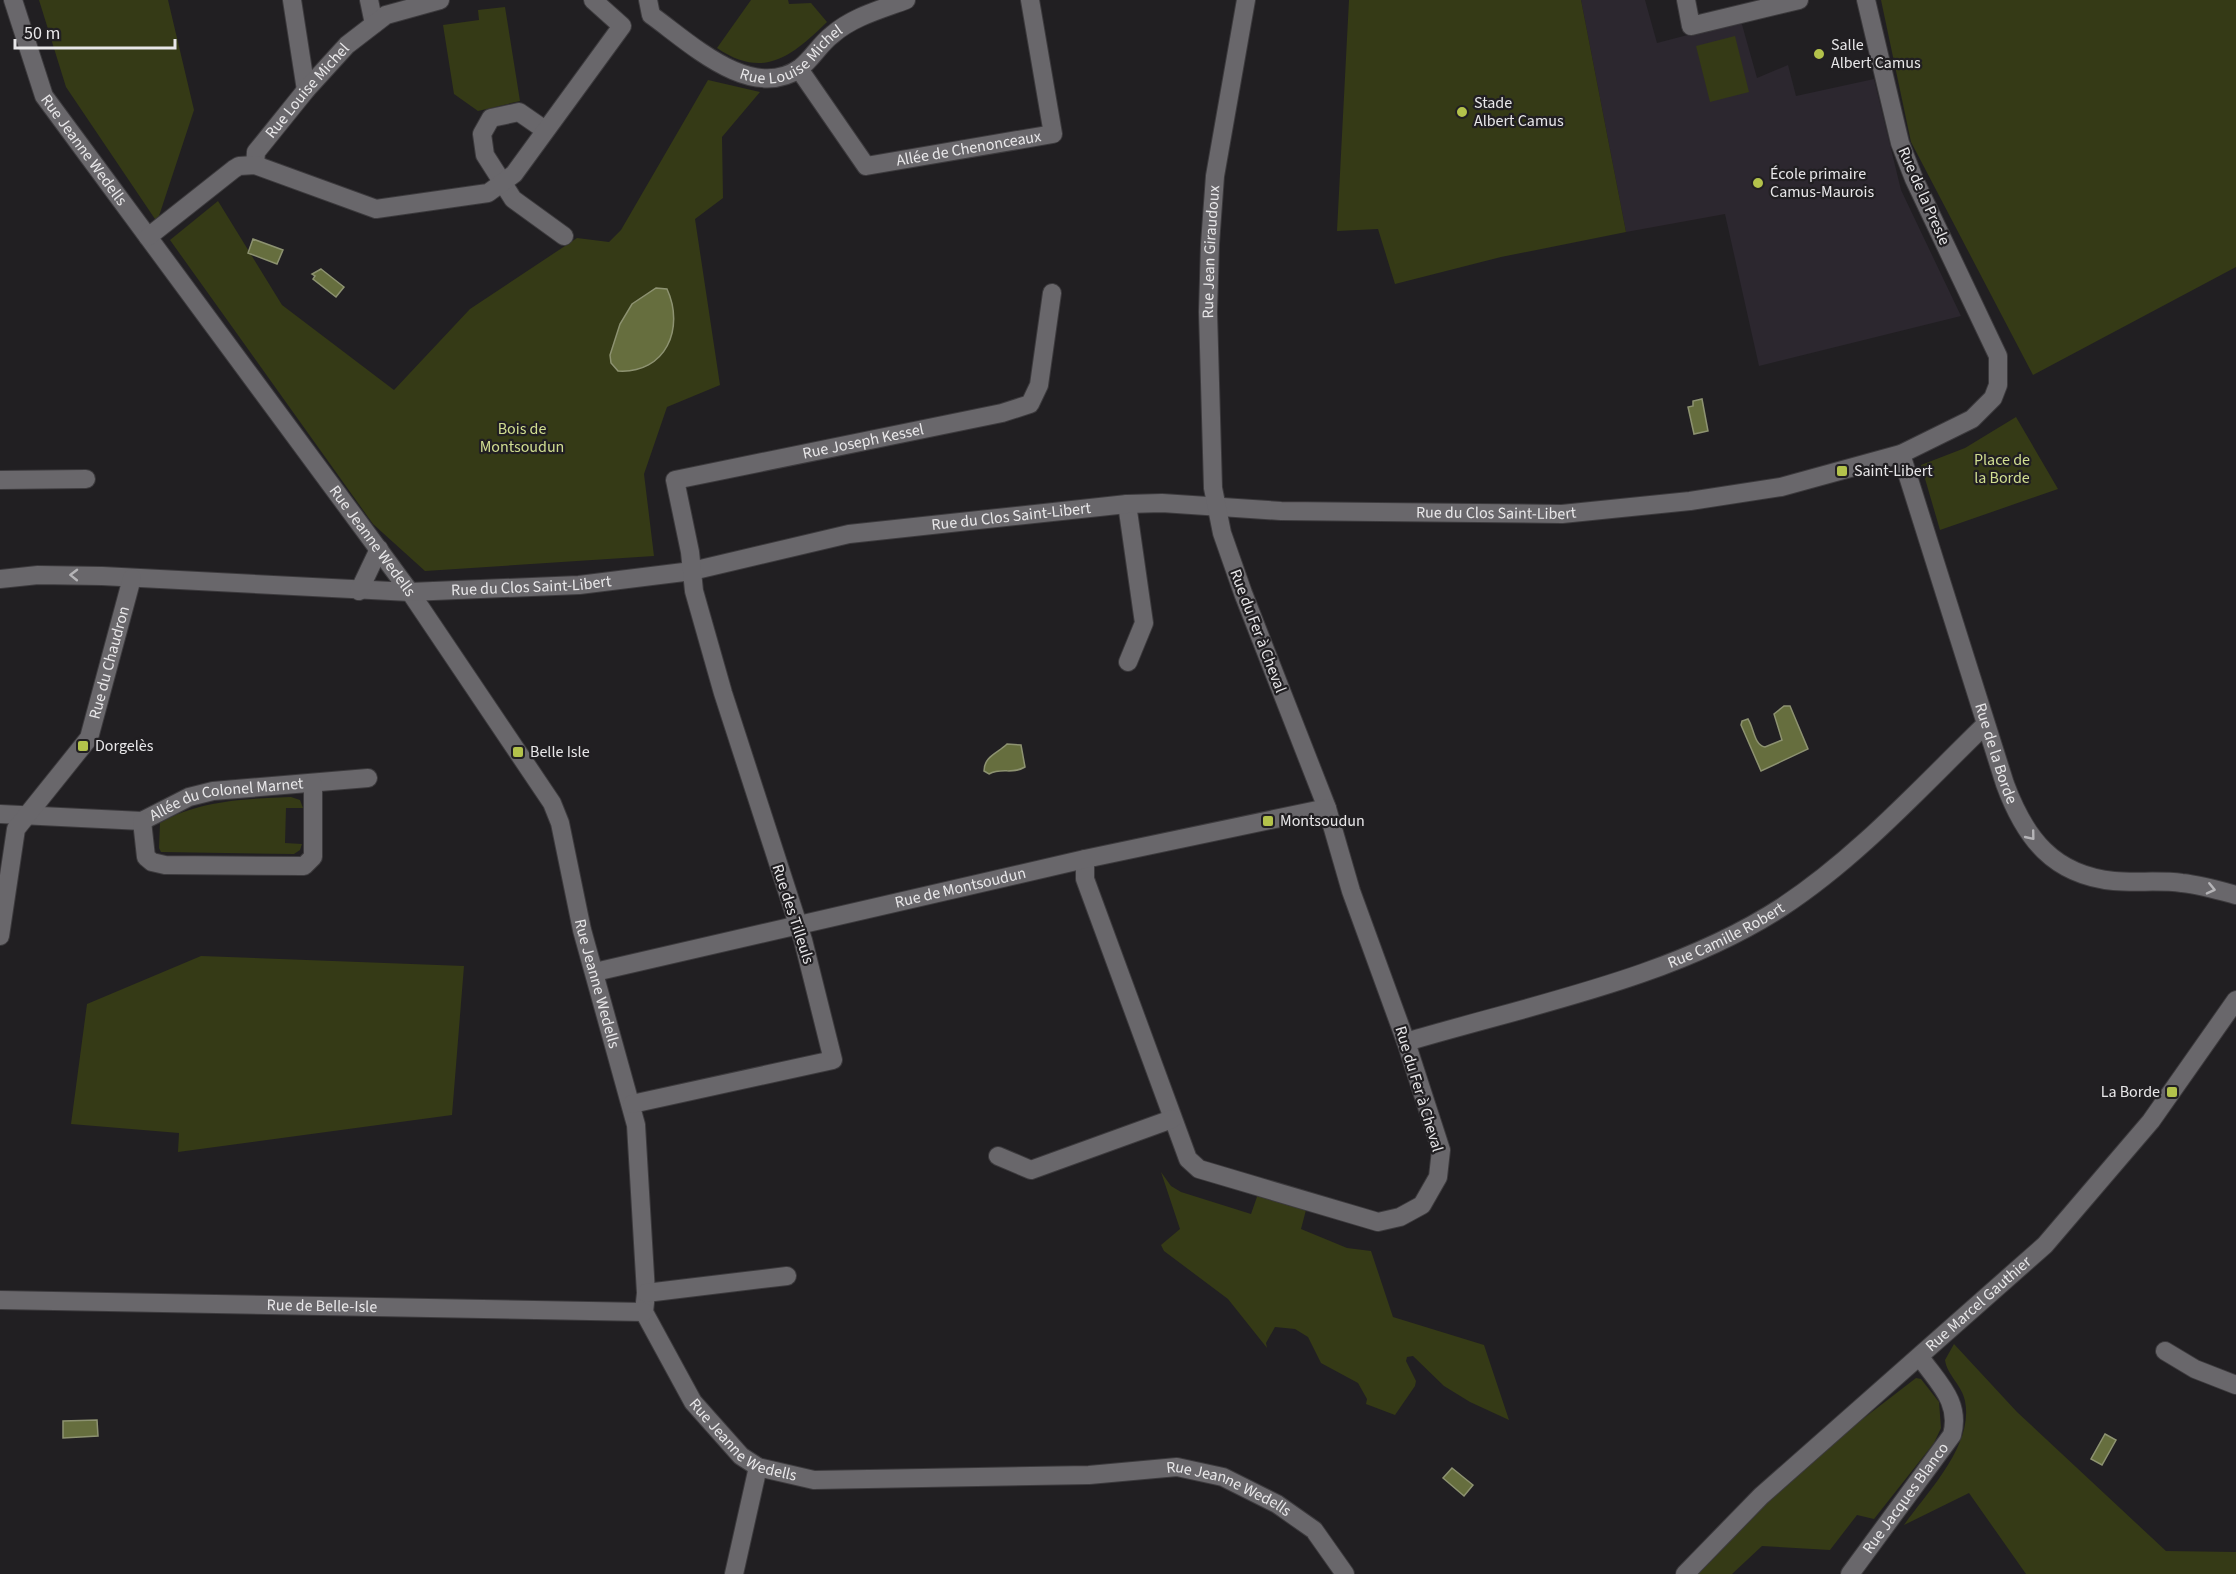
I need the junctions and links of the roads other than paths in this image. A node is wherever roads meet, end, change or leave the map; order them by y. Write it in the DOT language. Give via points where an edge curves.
graph roads {
  1 [pos="13,0"];
  2 [pos="292,0"];
  3 [pos="369,0"];
  4 [pos="440,0"];
  5 [pos="592,0"];
  6 [pos="906,0"];
  7 [pos="1030,0"];
  8 [pos="1245,0"];
  9 [pos="1686,0"];
  10 [pos="1800,0"];
  11 [pos="1866,0"];
  12 [pos="649,7"];
  13 [pos="374,24"];
  14 [pos="622,26"];
  15 [pos="799,69"];
  16 [pos="306,90"];
  17 [pos="545,130"];
  18 [pos="255,165"];
  19 [pos="503,182"];
  20 [pos="564,236"];
  21 [pos="148,237"];
  22 [pos="1052,293"];
  23 [pos="1998,385"];
  24 [pos="1901,454"];
  25 [pos="86,479"];
  26 [pos="0,480"];
  27 [pos="1127,504"];
  28 [pos="1215,506"];
  29 [pos="379,549"];
  30 [pos="692,571"];
  31 [pos="132,578"];
  32 [pos="0,579"];
  33 [pos="359,591"];
  34 [pos="410,592"];
  35 [pos="1128,662"];
  36 [pos="1985,725"];
  37 [pos="368,778"];
  38 [pos="313,784"];
  39 [pos="1327,808"];
  40 [pos="0,814"];
  41 [pos="25,817"];
  42 [pos="142,821"];
  43 [pos="1085,859"];
  44 [pos="2236,895"];
  45 [pos="797,924"];
  46 [pos="0,936"];
  47 [pos="594,972"];
  48 [pos="2236,1000"];
  49 [pos="1406,1042"];
  50 [pos="632,1104"];
  51 [pos="1172,1119"];
  52 [pos="998,1156"];
  53 [pos="787,1276"];
  54 [pos="646,1293"];
  55 [pos="0,1300"];
  56 [pos="644,1312"];
  57 [pos="2166,1351"];
  58 [pos="1920,1357"];
  59 [pos="2236,1385"];
  60 [pos="758,1467"];
  61 [pos="734,1574"];
  62 [pos="1345,1574"];
  63 [pos="1685,1574"];
  64 [pos="1850,1574"];
  1 -- 21 [label="street, Rue Jeanne Wedells" via="44,96"];
  2 -- 16 [label="street"];
  3 -- 13 [label="street"];
  4 -- 13 [label="street, Rue Louise Michel" via="386,15"];
  5 -- 14 [label="street"];
  6 -- 15 [label="street, Rue Louise Michel" via="833,33"];
  7 -- 15 [label="street, Allée de Chenonceaux" via="1053,134 866,166"];
  8 -- 28 [label="street, Rue Jean Giraudoux" via="1215,176 1210,244 1208,334"];
  9 -- 10 [label="street" via="1691,26"];
  11 -- 23 [label="street, Rue de la Presle" via="1900,143 1998,356"];
  12 -- 14 [label="street, Rue Louise Michel"];
  12 -- 15 [label="street, Rue Louise Michel" via="718,65 744,75 775,77"];
  13 -- 16 [label="street, Rue Louise Michel" via="347,45"];
  14 -- 17 [label="street"];
  16 -- 18 [label="street, Rue Louise Michel" via="256,152"];
  17 -- 19 [label="street" via="514,174"];
  17 -- 19 [label="street" via="519,112 492,118 482,134 484,154"];
  18 -- 19 [label="street" via="376,209 488,193"];
  18 -- 21 [label="street" via="234,169"];
  19 -- 20 [label="street" via="513,199"];
  21 -- 29 [label="street, Rue Jeanne Wedells"];
  22 -- 30 [label="street, Rue Joseph Kessel" via="1039,385 1030,404 1002,414 675,480"];
  23 -- 24 [label="street, Rue du Clos Saint-Libert" via="1986,407 1972,419"];
  24 -- 28 [label="street, Rue du Clos Saint-Libert" via="1782,487 1593,512 1281,511"];
  24 -- 36 [label="street, Rue de la Borde"];
  25 -- 26 [label="street"];
  27 -- 28 [label="street, Rue du Clos Saint-Libert"];
  27 -- 30 [label="street, Rue du Clos Saint-Libert" via="849,534"];
  27 -- 35 [label="street" via="1144,623"];
  28 -- 39 [label="street, Rue du Fer à Cheval" via="1243,593"];
  29 -- 33 [label="street"];
  29 -- 34 [label="street, Rue Jeanne Wedells"];
  30 -- 34 [label="street, Rue du Clos Saint-Libert" via="579,585"];
  30 -- 45 [label="street, Rue des Tilleuls" via="723,693"];
  31 -- 32 [label="street, Rue du Clos Saint-Libert, one-way" via="38,575"];
  31 -- 33 [label="street, Rue du Clos Saint-Libert"];
  31 -- 41 [label="street, Rue du Chaudron" via="89,738"];
  33 -- 34 [label="street, Rue du Clos Saint-Libert"];
  34 -- 47 [label="street, Rue Jeanne Wedells" via="552,803"];
  36 -- 44 [label="street, Rue de la Borde, one-way" via="2017,815 2030,836 2056,862 2084,876 2112,881 2180,882"];
  36 -- 49 [label="street, Rue Camille Robert" via="1846,861 1781,908 1701,951 1638,975"];
  37 -- 38 [label="street, Allée du Colonel Marnet"];
  38 -- 42 [label="street, Allée du Colonel Marnet" via="213,790 189,797"];
  38 -- 42 [label="street, Allée du Colonel Marnet" via="313,857 304,866 152,862 146,857"];
  39 -- 43 [label="street, Rue de Montsoudun"];
  39 -- 49 [label="street, Rue du Fer à Cheval" via="1351,891"];
  40 -- 41 [label="street, Allée du Colonel Marnet"];
  41 -- 42 [label="street, Allée du Colonel Marnet"];
  41 -- 46 [label="street, Rue du Chaudron" via="16,829"];
  43 -- 45 [label="street, Rue de Montsoudun"];
  43 -- 51 [label="street, Rue du Fer à Cheval" via="1085,879"];
  45 -- 47 [label="street, Rue de Montsoudun"];
  45 -- 50 [label="street, Rue des Tilleuls" via="833,1060"];
  47 -- 50 [label="street, Rue Jeanne Wedells"];
  48 -- 58 [label="street, Rue Marcel Gauthier" via="2151,1120 2045,1245"];
  49 -- 51 [label="street, Rue du Fer à Cheval" via="1441,1150 1438,1177 1422,1205 1400,1217 1378,1222 1199,1169 1188,1159"];
  50 -- 54 [label="street, Rue Jeanne Wedells"];
  51 -- 52 [label="street" via="1031,1170"];
  53 -- 54 [label="street"];
  54 -- 56 [label="street, Rue Jeanne Wedells"];
  55 -- 56 [label="street, Rue de Belle-Isle"];
  56 -- 60 [label="street, Rue Jeanne Wedells" via="693,1402 741,1456"];
  57 -- 59 [label="street" via="2195,1369"];
  58 -- 63 [label="street, Rue Marcel Gauthier" via="1761,1496"];
  58 -- 64 [label="street, Rue Jacques Blanco" via="1953,1405 1952,1435"];
  60 -- 61 [label="street"];
  60 -- 62 [label="street, Rue Jeanne Wedells" via="814,1480 1089,1475 1177,1467 1223,1477 1277,1504 1314,1530"];
}
